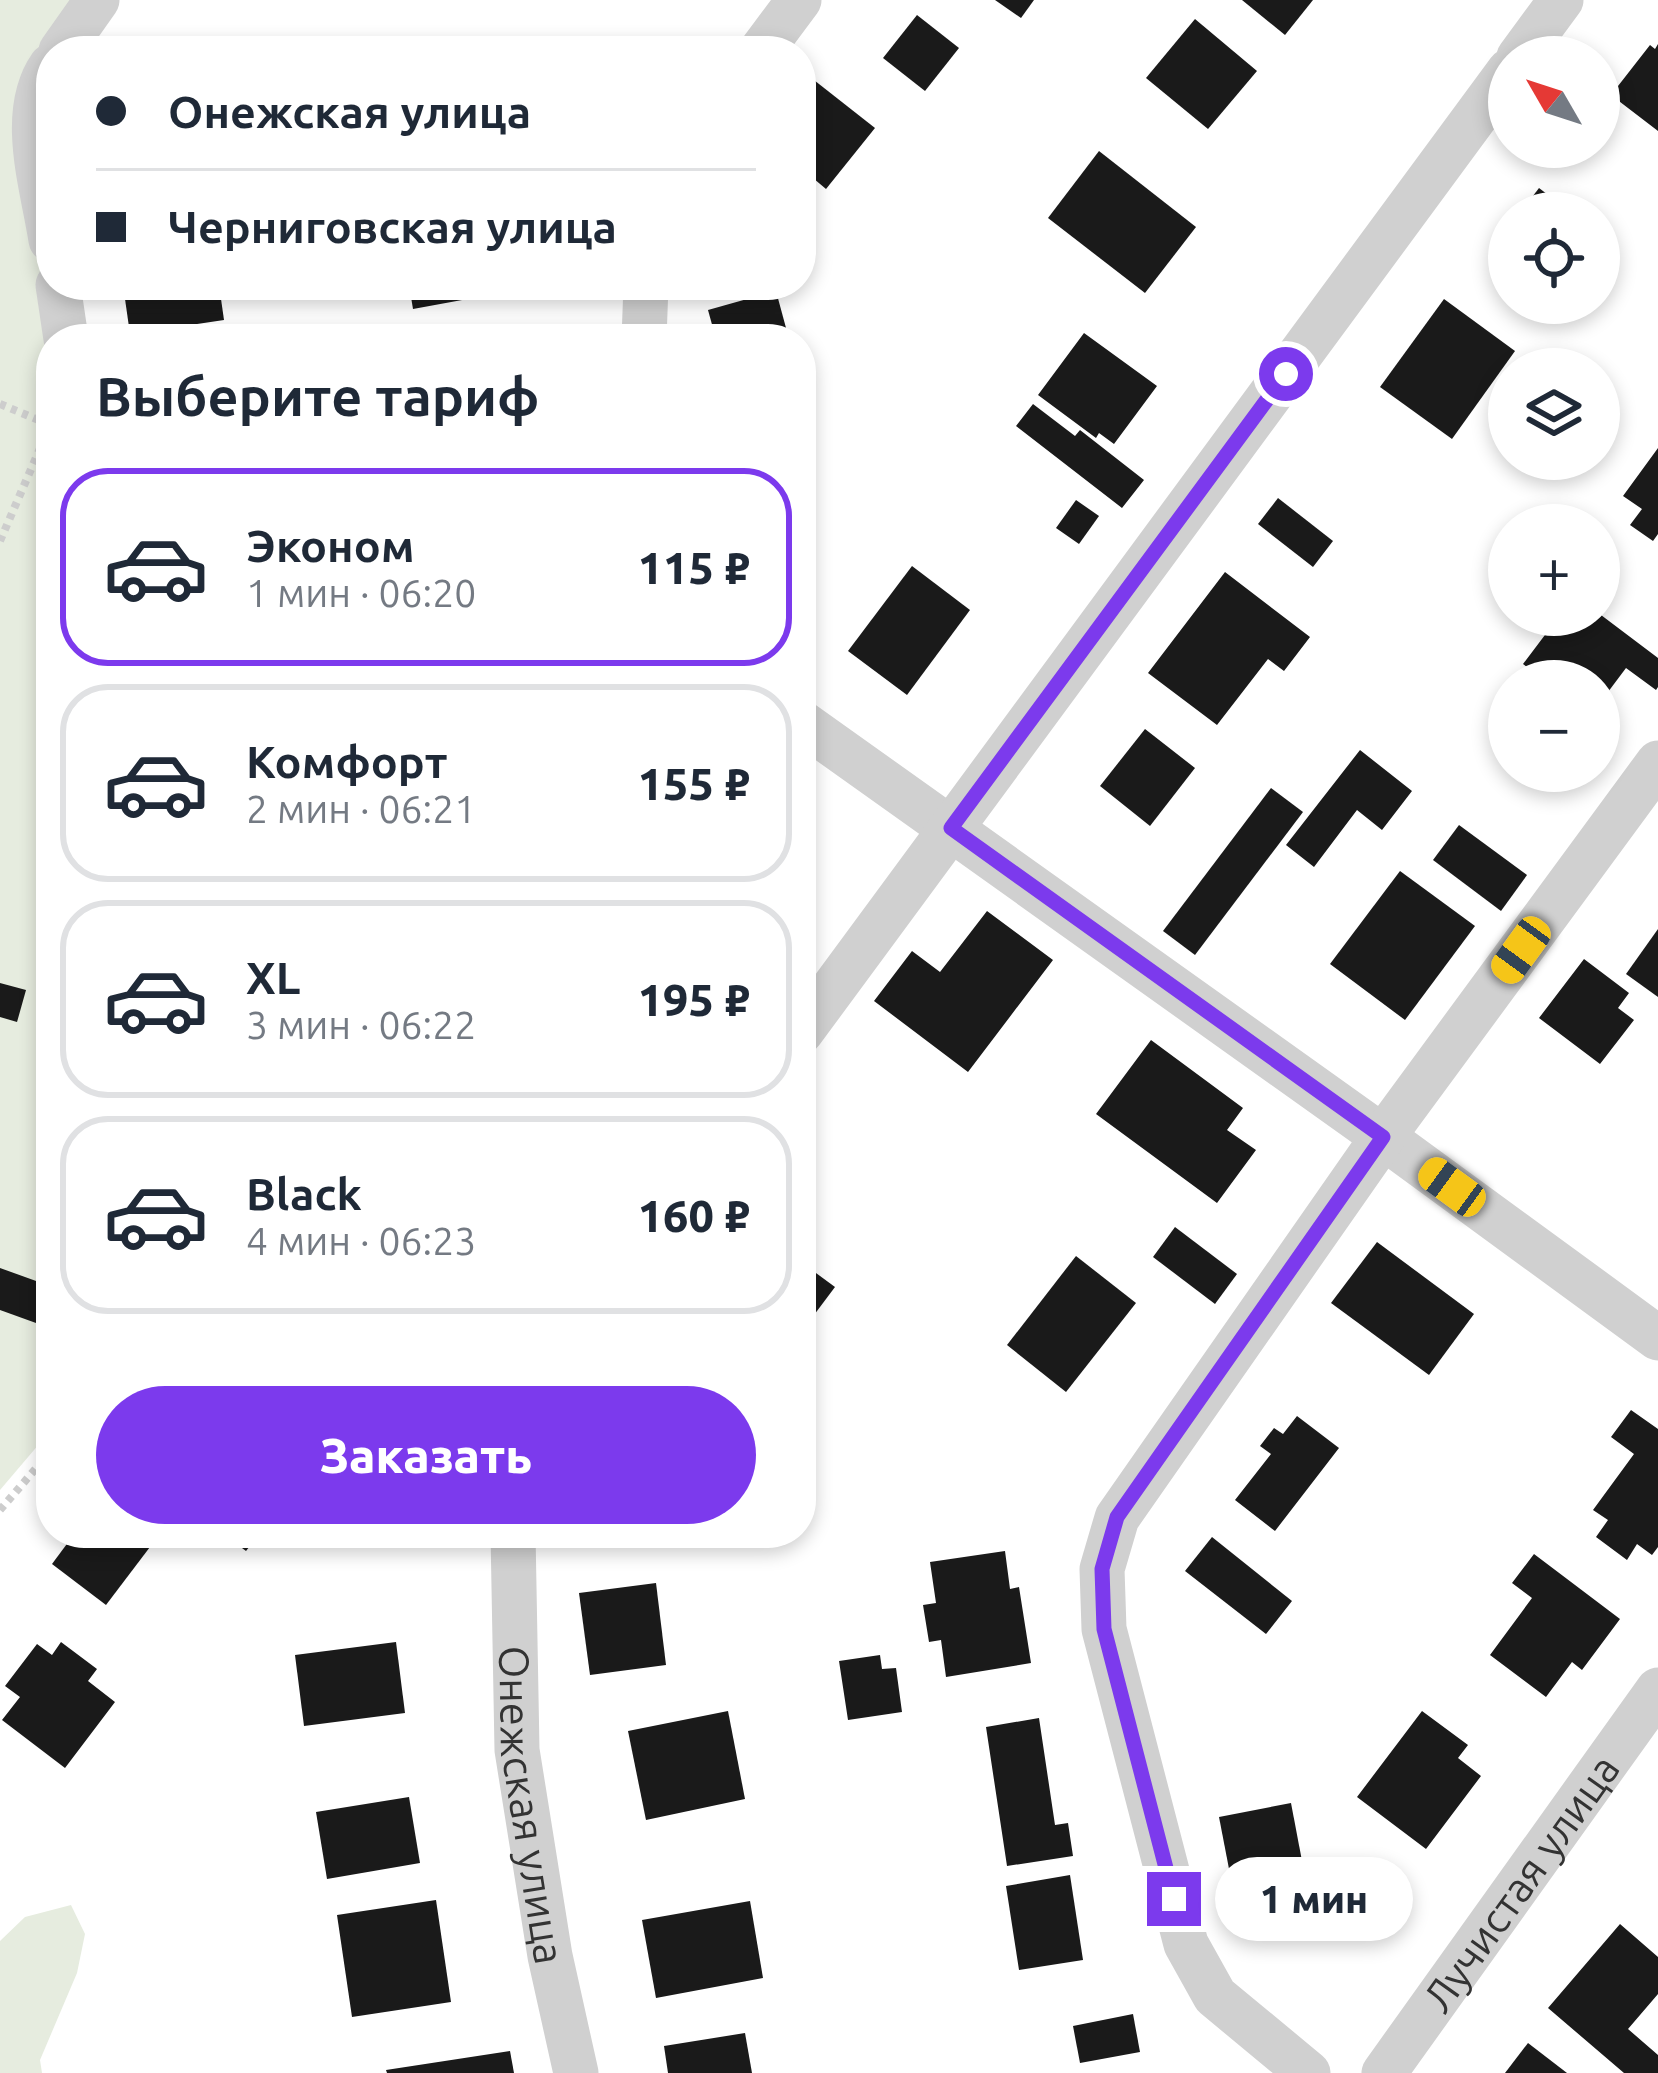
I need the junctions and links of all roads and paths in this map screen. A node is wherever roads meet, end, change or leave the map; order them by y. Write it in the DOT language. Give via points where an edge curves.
graph roads {
  1 [pos="97,0"];
  2 [pos="799,0"];
  3 [pos="1561,0"];
  4 [pos="72,36"];
  5 [pos="772,36"];
  6 [pos="1534,36"];
  7 [pos="1488,99"];
  8 [pos="0,404"];
  9 [pos="36,418"];
  10 [pos="36,454"];
  11 [pos="0,541"];
  12 [pos="816,733"];
  13 [pos="1658,763"];
  14 [pos="951,828"];
  15 [pos="816,1012"];
  16 [pos="1383,1137"];
  17 [pos="1658,1338"];
  18 [pos="36,1468"];
  19 [pos="0,1510"];
  20 [pos="513,1548"];
  21 [pos="1658,1690"];
  22 [pos="576,2073"];
  23 [pos="1308,2073"];
  24 [pos="1384,2073"];
  1 -- 4 [label="street"];
  2 -- 5 [label="street"];
  3 -- 6 [label="street"];
  7 -- 14 [label="street"];
  8 -- 9 [label="path"];
  10 -- 11 [label="path"];
  12 -- 14 [label="street"];
  13 -- 16 [label="street"];
  14 -- 15 [label="street"];
  14 -- 16 [label="street"];
  16 -- 17 [label="street"];
  16 -- 23 [label="street" via="1117,1517 1102,1569 1104,1629 1186,1944 1215,1996"];
  18 -- 19 [label="path"];
  20 -- 22 [label="street, Онежская улица" via="517,1750"];
  21 -- 24 [label="street, Лучистая улица"];
}
